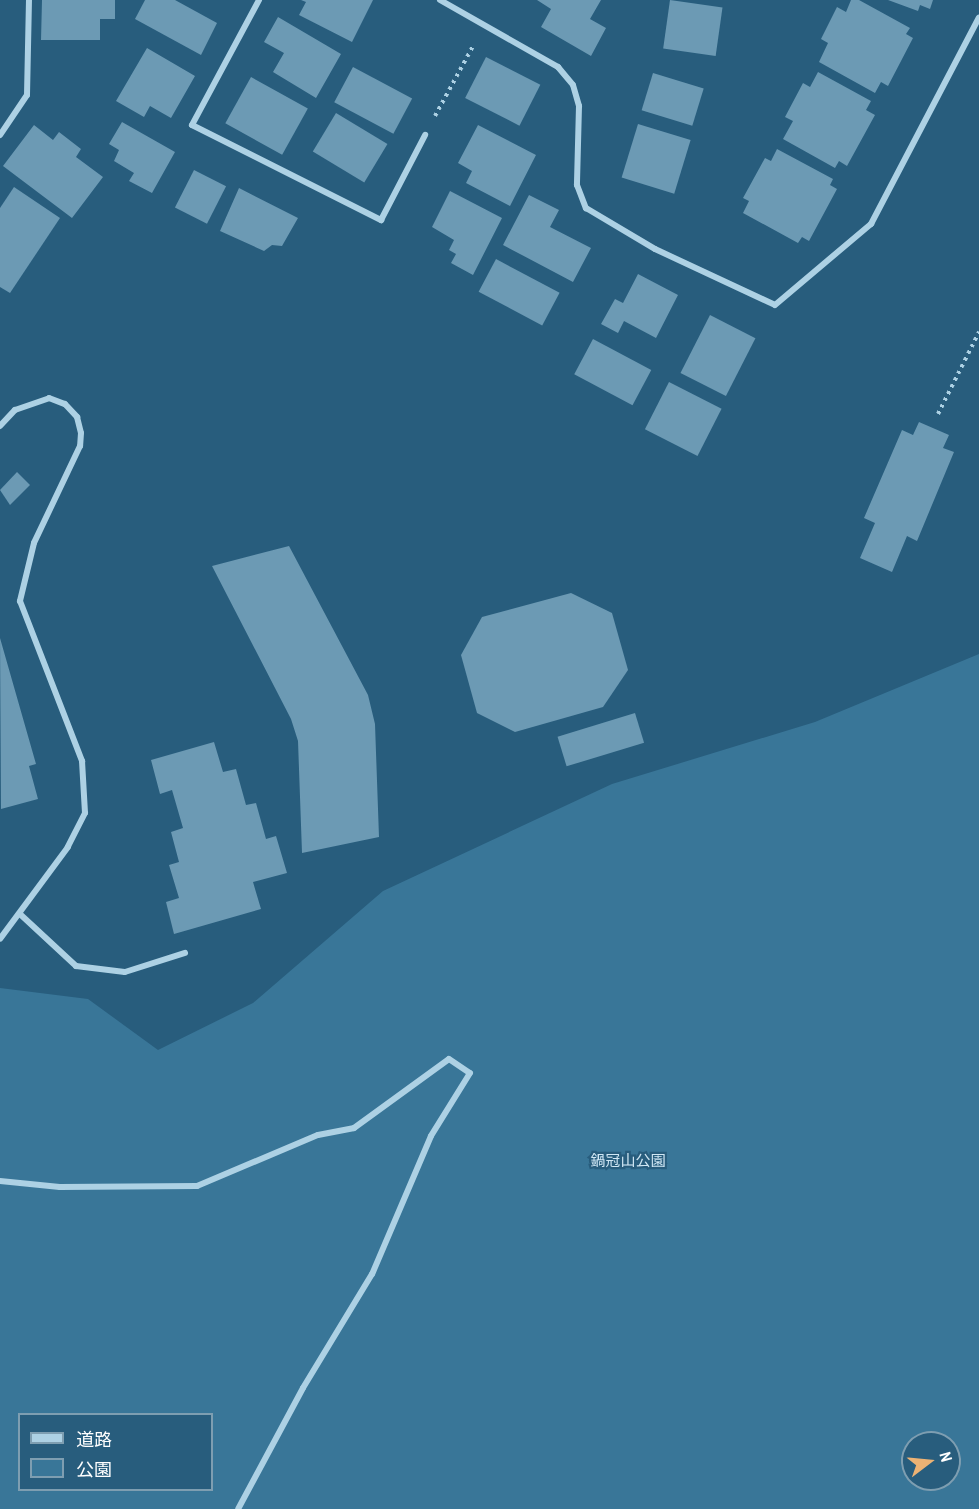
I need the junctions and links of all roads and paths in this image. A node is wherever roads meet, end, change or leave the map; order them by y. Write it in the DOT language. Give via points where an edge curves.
graph roads {
  1 [pos="29,0"];
  2 [pos="260,0"];
  3 [pos="440,0"];
  4 [pos="979,17"];
  5 [pos="485,24"];
  6 [pos="0,135"];
  7 [pos="425,135"];
  8 [pos="979,332"];
  9 [pos="938,414"];
  10 [pos="0,426"];
  11 [pos="21,915"];
  12 [pos="0,939"];
  13 [pos="185,953"];
  14 [pos="0,1181"];
  15 [pos="238,1509"];
  1 -- 6 [label="street" via="27,95"];
  2 -- 7 [label="street" via="192,124 381,220"];
  3 -- 5 [label="street"];
  4 -- 5 [label="street" via="872,224 775,305 655,249 586,208 577,185 579,106 573,85 558,67"];
  5 -- 7 [label="path"];
  8 -- 9 [label="path"];
  10 -- 11 [label="street" via="15,410 49,399 65,404 77,417 81,433 80,446 34,543 20,601 82,761 85,813 68,847"];
  11 -- 12 [label="street"];
  11 -- 13 [label="street" via="76,966 125,972"];
  14 -- 15 [label="street" via="60,1187 197,1186 318,1136 354,1128 449,1059 470,1073 431,1136 372,1274 303,1388"];
}
